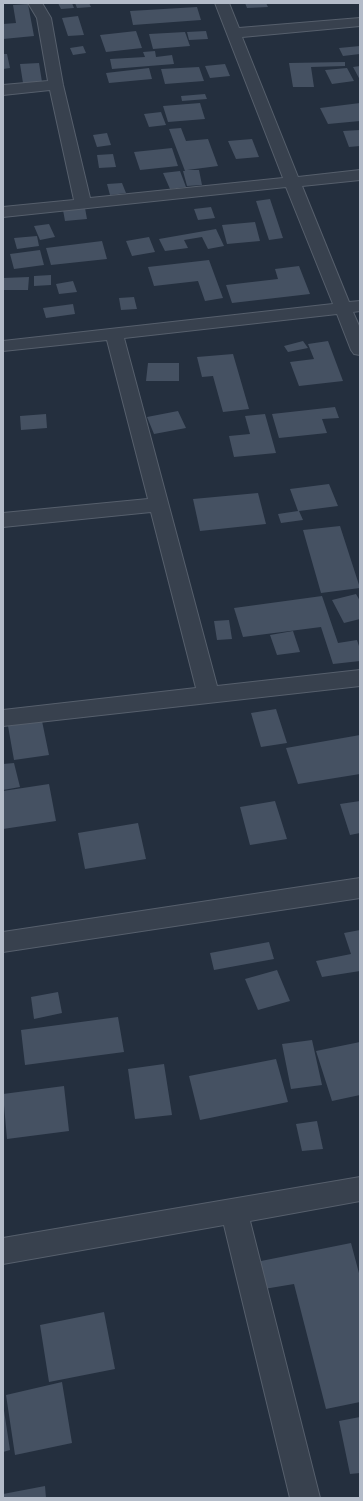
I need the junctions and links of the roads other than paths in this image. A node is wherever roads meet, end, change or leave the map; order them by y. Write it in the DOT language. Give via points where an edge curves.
graph roads {
  1 [pos="35,3"];
  2 [pos="222,3"];
  3 [pos="360,22"];
  4 [pos="234,32"];
  5 [pos="56,85"];
  6 [pos="3,90"];
  7 [pos="360,176"];
  8 [pos="292,182"];
  9 [pos="83,204"];
  10 [pos="3,212"];
  11 [pos="352,307"];
  12 [pos="114,333"];
  13 [pos="3,346"];
  14 [pos="360,350"];
  15 [pos="158,505"];
  16 [pos="3,520"];
  17 [pos="360,678"];
  18 [pos="208,694"];
  19 [pos="3,718"];
  20 [pos="360,888"];
  21 [pos="3,942"];
  22 [pos="360,1189"];
  23 [pos="234,1210"];
  24 [pos="3,1251"];
  25 [pos="305,1498"];
  1 -- 5 [label="street" via="44,18"];
  2 -- 4 [label="street"];
  3 -- 4 [label="street"];
  4 -- 8 [label="street"];
  5 -- 6 [label="street"];
  5 -- 9 [label="street"];
  7 -- 8 [label="street"];
  8 -- 9 [label="street"];
  8 -- 11 [label="street"];
  9 -- 10 [label="street"];
  11 -- 12 [label="street"];
  11 -- 14 [label="street"];
  12 -- 13 [label="street"];
  12 -- 15 [label="street"];
  15 -- 16 [label="street"];
  15 -- 18 [label="street"];
  17 -- 18 [label="street"];
  18 -- 19 [label="street"];
  20 -- 21 [label="street"];
  22 -- 23 [label="street"];
  23 -- 24 [label="street"];
  23 -- 25 [label="street"];
}
